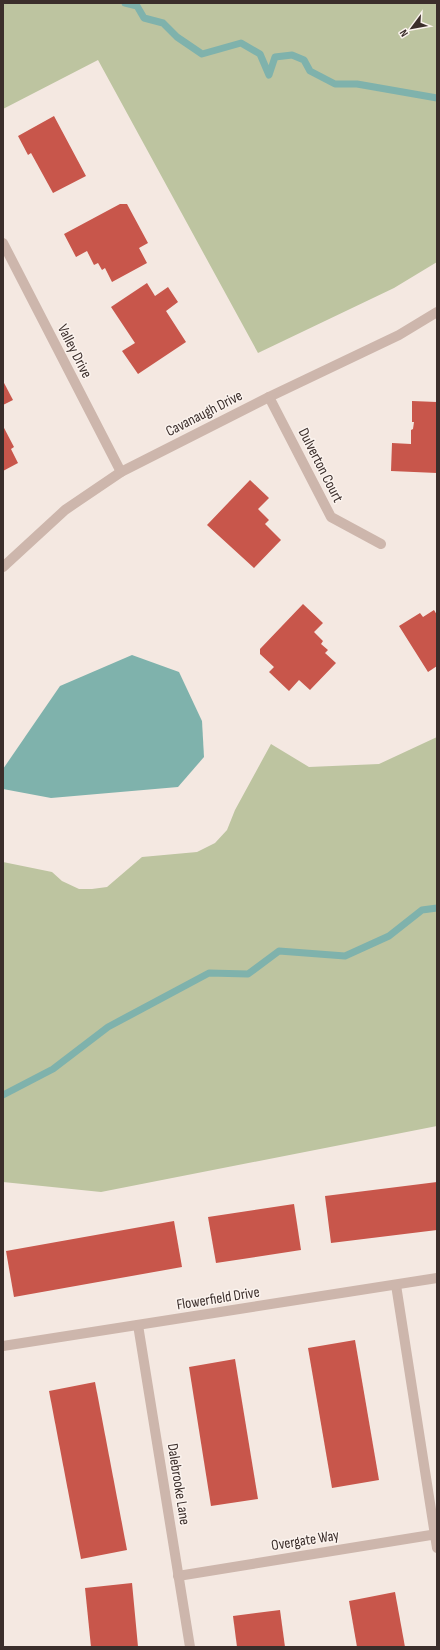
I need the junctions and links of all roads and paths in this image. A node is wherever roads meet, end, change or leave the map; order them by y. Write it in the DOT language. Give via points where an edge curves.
graph roads {
  1 [pos="3,243"];
  2 [pos="437,312"];
  3 [pos="270,397"];
  4 [pos="121,472"];
  5 [pos="381,544"];
  6 [pos="3,568"];
  7 [pos="437,1278"];
  8 [pos="396,1285"];
  9 [pos="138,1325"];
  10 [pos="3,1346"];
  11 [pos="436,1534"];
  12 [pos="437,1548"];
  13 [pos="178,1576"];
  14 [pos="190,1647"];
  1 -- 4 [label="street, Valley Drive"];
  2 -- 3 [label="street, Cavanaugh Drive" via="399,335"];
  3 -- 4 [label="street, Cavanaugh Drive"];
  3 -- 5 [label="street, Dulverton Court" via="331,517"];
  4 -- 6 [label="street, Cavanaugh Drive" via="65,510"];
  7 -- 8 [label="street, Flowerfield Drive"];
  8 -- 9 [label="street, Flowerfield Drive"];
  8 -- 11 [label="street"];
  9 -- 10 [label="street, Flowerfield Drive"];
  9 -- 13 [label="street, Dalebrooke Lane"];
  11 -- 12 [label="street"];
  11 -- 13 [label="street, Overgate Way"];
  13 -- 14 [label="street, Dalebrooke Lane"];
}
